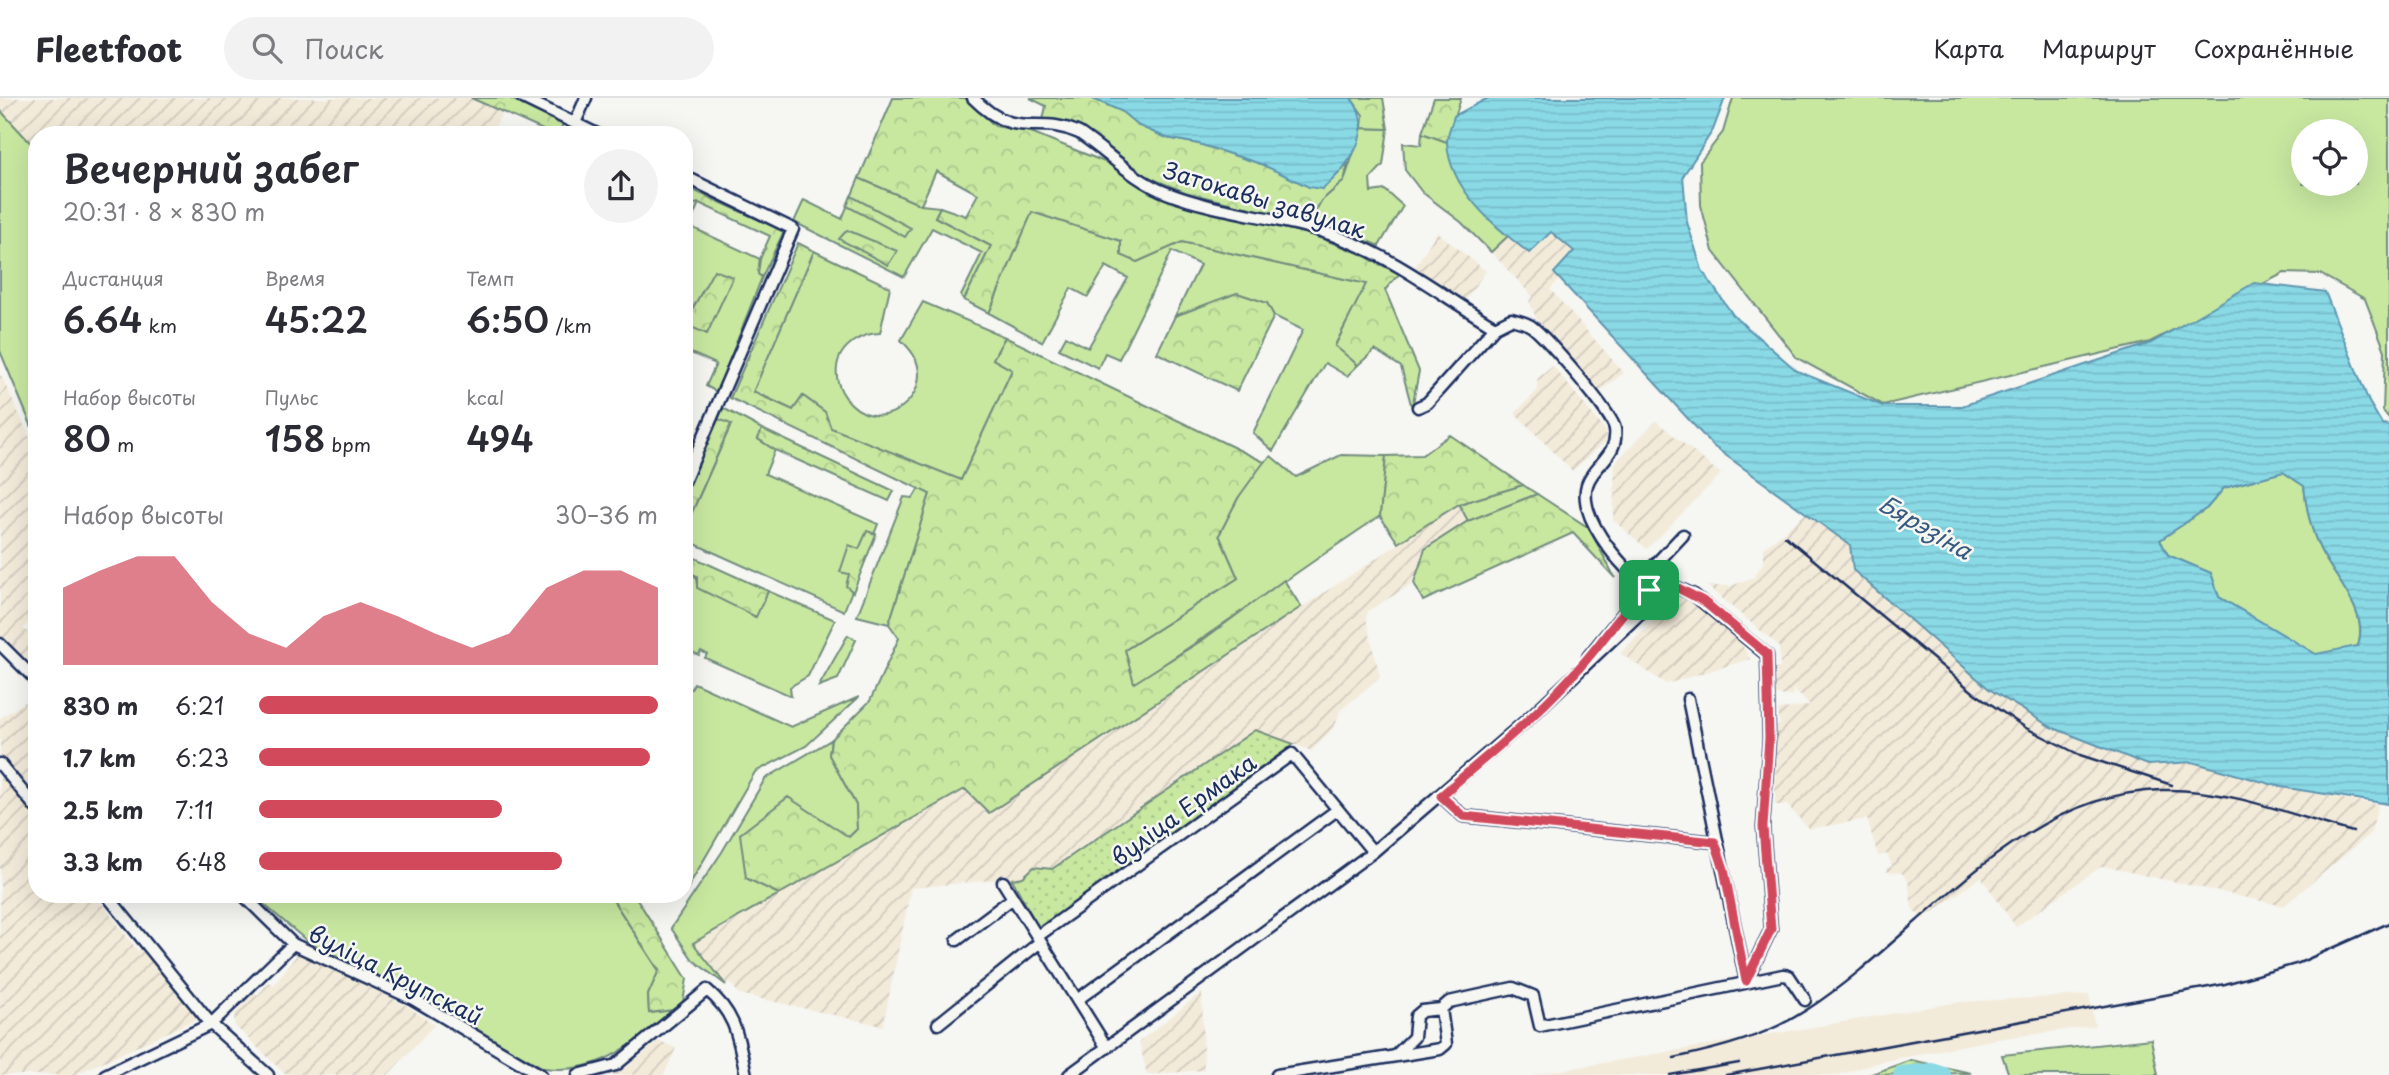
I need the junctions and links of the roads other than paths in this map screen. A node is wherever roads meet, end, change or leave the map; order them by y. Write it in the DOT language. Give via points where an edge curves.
graph roads {
  1 [pos="523,98"];
  2 [pos="586,98"];
  3 [pos="973,98"];
  4 [pos="575,123"];
  5 [pos="581,126"];
  6 [pos="693,180"];
  7 [pos="1495,327"];
  8 [pos="1418,407"];
  9 [pos="693,461"];
  10 [pos="1683,535"];
  11 [pos="1652,592"];
  12 [pos="0,644"];
  13 [pos="28,672"];
  14 [pos="1688,699"];
  15 [pos="0,764"];
  16 [pos="1441,796"];
  17 [pos="28,798"];
  18 [pos="1337,810"];
  19 [pos="1715,842"];
  20 [pos="1373,852"];
  21 [pos="1003,883"];
  22 [pos="1013,898"];
  23 [pos="113,903"];
  24 [pos="251,903"];
  25 [pos="957,940"];
  26 [pos="1039,940"];
  27 [pos="293,944"];
  28 [pos="1746,981"];
  29 [pos="1077,1000"];
  30 [pos="1805,1000"];
  31 [pos="1441,1009"];
  32 [pos="211,1024"];
  33 [pos="938,1024"];
  34 [pos="1107,1048"];
  35 [pos="1396,1055"];
  36 [pos="105,1075"];
  37 [pos="268,1075"];
  38 [pos="541,1075"];
  39 [pos="578,1075"];
  40 [pos="746,1075"];
  41 [pos="1069,1075"];
  42 [pos="1277,1075"];
  1 -- 4 [label="street"];
  2 -- 4 [label="street"];
  3 -- 7 [label="street, Затокавы завулак" via="1008,123 1079,133 1140,180 1168,193 1354,243 1407,270"];
  4 -- 5 [label="street"];
  6 -- 9 [label="street" via="793,229"];
  7 -- 8 [label="street" via="1427,403"];
  7 -- 11 [label="street" via="1511,319 1529,325 1610,417 1615,426 1613,446 1592,474 1584,498 1593,522 1617,559"];
  10 -- 11 [label="street" via="1651,568"];
  11 -- 16 [label="street" via="1649,605"];
  11 -- 28 [label="street" via="1687,591 1767,654 1769,738 1763,827 1771,929"];
  12 -- 13 [label="street"];
  14 -- 19 [label="street"];
  15 -- 17 [label="street"];
  16 -- 19 [label="street" via="1463,816"];
  16 -- 20 [label="street"];
  18 -- 20 [label="street, вуліца Ермака"];
  18 -- 26 [label="street, вуліца Ермака" via="1292,754"];
  18 -- 29 [label="street"];
  19 -- 28 [label="street"];
  20 -- 34 [label="street"];
  21 -- 22 [label="street"];
  22 -- 25 [label="street"];
  22 -- 26 [label="street"];
  23 -- 32 [label="street"];
  24 -- 27 [label="street, вуліца Крупскай"];
  26 -- 29 [label="street"];
  26 -- 33 [label="street, вуліца Ермака"];
  27 -- 32 [label="street"];
  27 -- 38 [label="street, вуліца Крупскай" via="413,999"];
  28 -- 30 [label="street" via="1789,976"];
  28 -- 31 [label="street" via="1540,1026 1533,996 1513,988 1449,1002"];
  29 -- 34 [label="street"];
  31 -- 35 [label="street" via="1416,1016 1414,1037"];
  31 -- 35 [label="street" via="1446,1044 1440,1049"];
  32 -- 36 [label="street"];
  32 -- 37 [label="street"];
  34 -- 41 [label="street"];
  35 -- 42 [label="street"];
  39 -- 40 [label="street" via="616,1065 707,990 725,1005 736,1027"];
}
